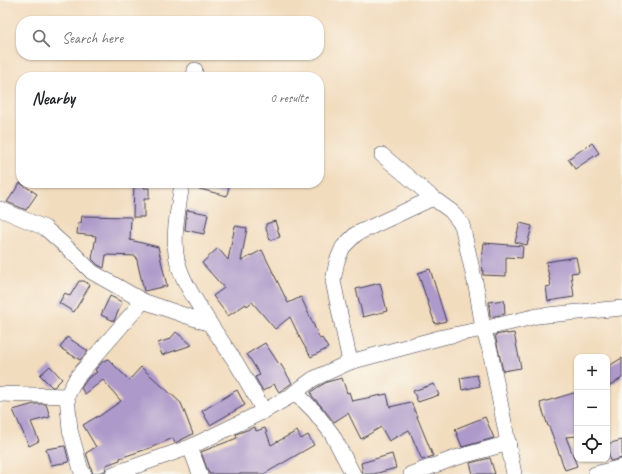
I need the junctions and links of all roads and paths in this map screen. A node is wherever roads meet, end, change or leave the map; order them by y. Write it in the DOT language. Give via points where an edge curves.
graph roads {
  1 [pos="382,155"];
  2 [pos="181,188"];
  3 [pos="433,198"];
  4 [pos="0,209"];
  5 [pos="143,301"];
  6 [pos="622,308"];
  7 [pos="210,324"];
  8 [pos="483,329"];
  9 [pos="350,362"];
  10 [pos="295,392"];
  11 [pos="0,394"];
  12 [pos="67,396"];
  13 [pos="264,410"];
  14 [pos="508,443"];
  15 [pos="190,448"];
  16 [pos="622,467"];
  17 [pos="84,474"];
  18 [pos="113,474"];
  19 [pos="200,474"];
  20 [pos="353,474"];
  21 [pos="413,474"];
  22 [pos="514,474"];
  23 [pos="595,474"];
  1 -- 3 [label="street"];
  2 -- 7 [label="street" via="176,229 176,255 185,282"];
  3 -- 8 [label="street" via="450,211 462,226"];
  3 -- 9 [label="street" via="356,234 343,247 333,281"];
  4 -- 5 [label="street" via="44,228 92,272"];
  5 -- 7 [label="street"];
  5 -- 12 [label="street" via="77,377"];
  6 -- 8 [label="street" via="537,316"];
  7 -- 13 [label="street"];
  8 -- 9 [label="street"];
  8 -- 14 [label="street" via="490,350"];
  9 -- 10 [label="street" via="313,379"];
  10 -- 13 [label="street"];
  10 -- 20 [label="street" via="332,434"];
  11 -- 12 [label="street"];
  12 -- 17 [label="street" via="70,430"];
  13 -- 15 [label="street"];
  14 -- 21 [label="street" via="455,458"];
  14 -- 22 [label="street"];
  15 -- 18 [label="street"];
  15 -- 19 [label="street"];
  16 -- 23 [label="street"];
}
